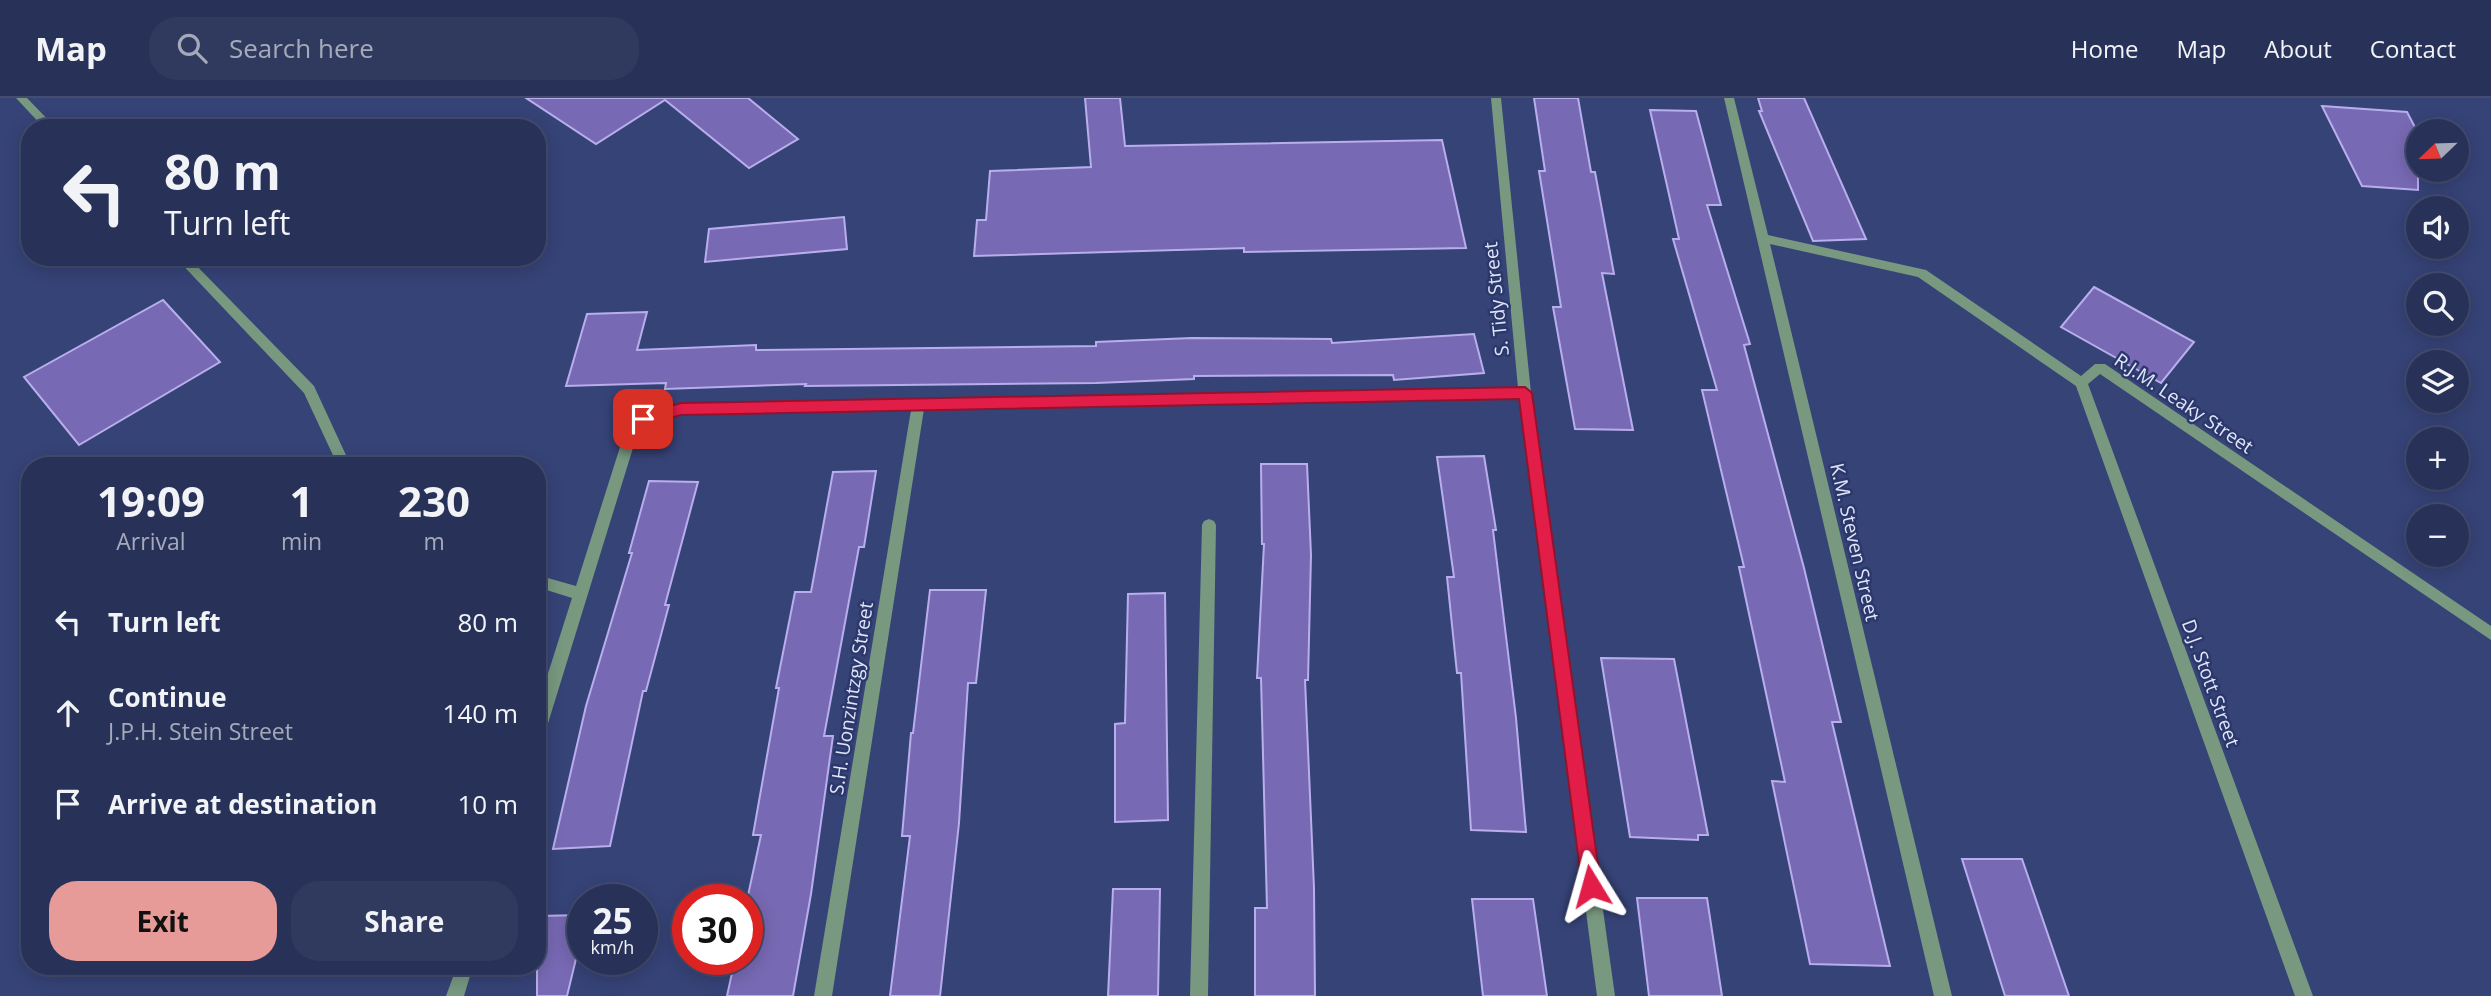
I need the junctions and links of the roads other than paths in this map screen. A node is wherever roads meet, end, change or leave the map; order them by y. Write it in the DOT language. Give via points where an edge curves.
graph roads {
  1 [pos="21,98"];
  2 [pos="1496,98"];
  3 [pos="1729,98"];
  4 [pos="42,119"];
  5 [pos="1763,238"];
  6 [pos="190,266"];
  7 [pos="2081,383"];
  8 [pos="1525,393"];
  9 [pos="918,406"];
  10 [pos="341,457"];
  11 [pos="1209,524"];
  12 [pos="546,584"];
  13 [pos="580,594"];
  14 [pos="2491,634"];
  15 [pos="546,704"];
  16 [pos="462,975"];
  17 [pos="455,996"];
  18 [pos="823,996"];
  19 [pos="1199,996"];
  20 [pos="1606,996"];
  21 [pos="1943,996"];
  22 [pos="2304,996"];
  1 -- 4 [label="street"];
  2 -- 8 [label="street, S. Tidy Street"];
  3 -- 5 [label="street, K.M. Steven Street"];
  5 -- 7 [label="street" via="1923,273"];
  5 -- 21 [label="street, K.M. Steven Street"];
  6 -- 10 [label="street" via="309,390"];
  7 -- 14 [label="street, R.J.M. Leaky Street" via="2100,368"];
  7 -- 22 [label="street, D.J. Stott Street"];
  8 -- 9 [label="street"];
  8 -- 20 [label="street, S. Tidy Street"];
  9 -- 13 [label="street" via="681,409 643,419 627,447"];
  9 -- 18 [label="street, S.H. Uonzintzgy Street"];
  11 -- 19 [label="street"];
  12 -- 13 [label="street"];
  13 -- 15 [label="street"];
  16 -- 17 [label="street"];
}
